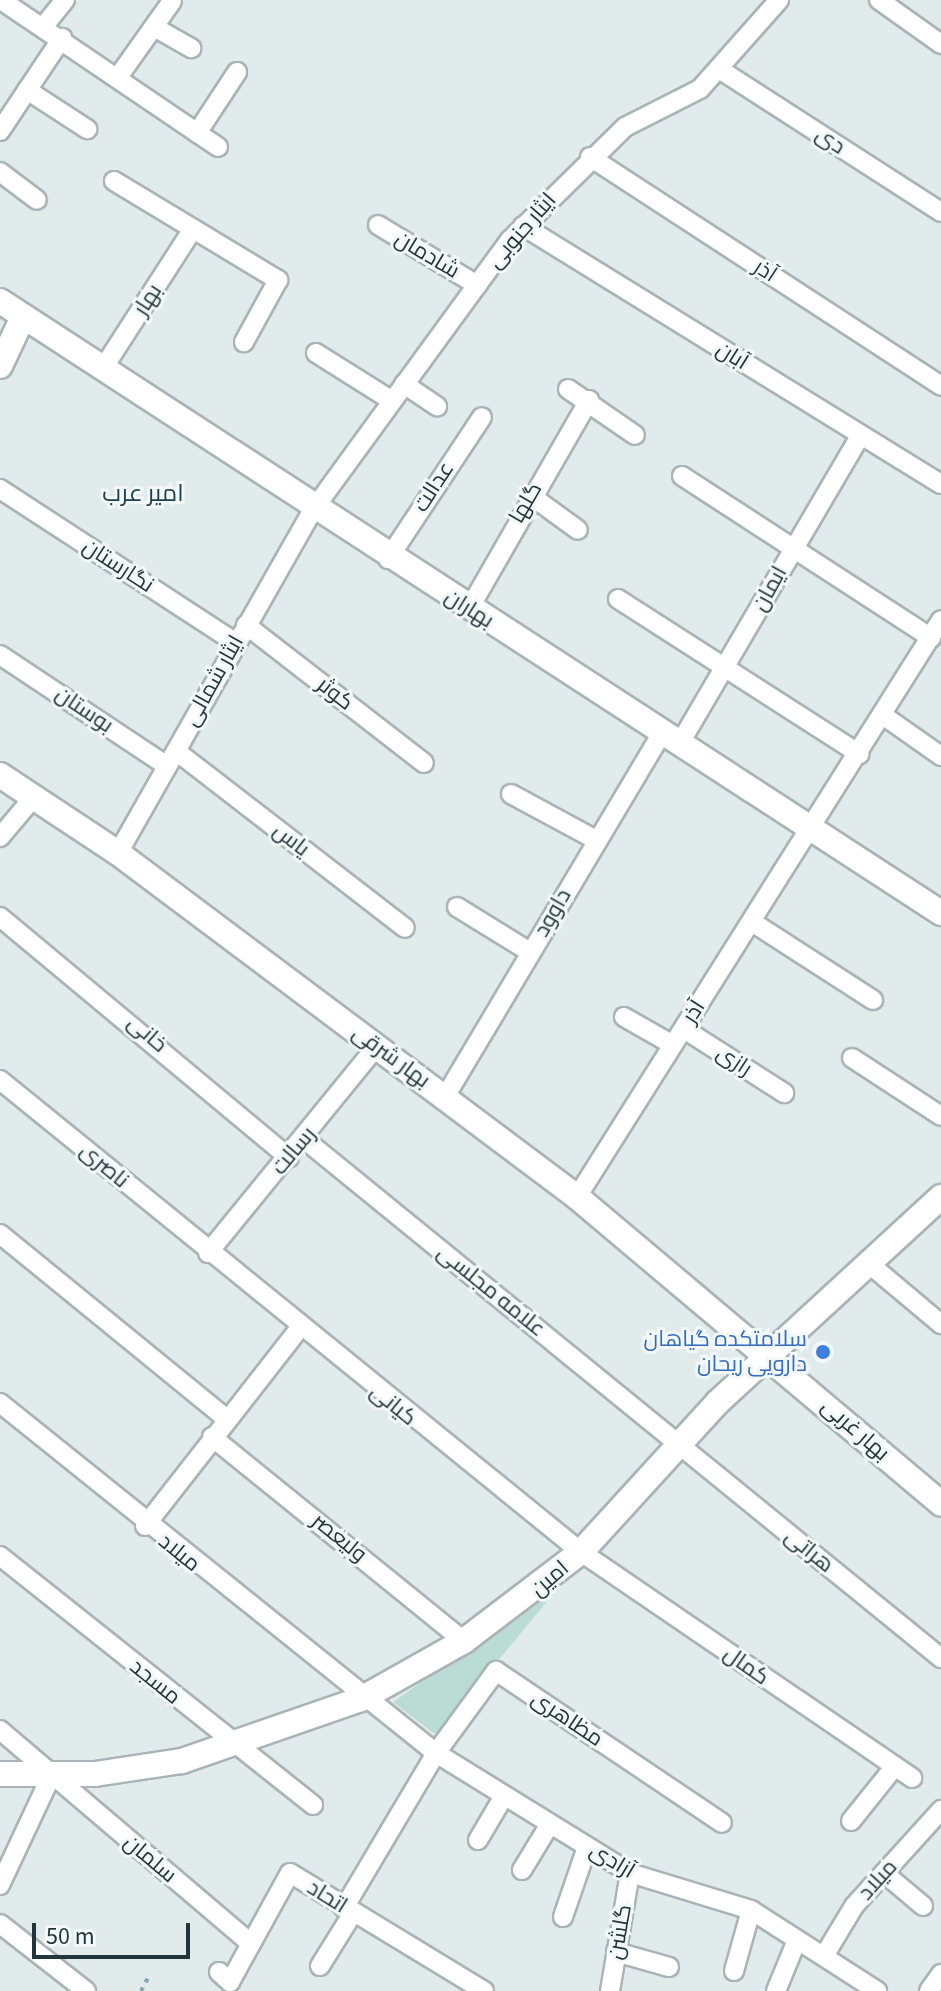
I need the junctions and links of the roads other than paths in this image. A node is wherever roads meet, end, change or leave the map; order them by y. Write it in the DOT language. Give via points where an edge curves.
graph roads {
  1 [pos="1,0"];
  2 [pos="65,0"];
  3 [pos="779,0"];
  4 [pos="879,0"];
  5 [pos="172,1"];
  6 [pos="43,27"];
  7 [pos="154,27"];
  8 [pos="62,38"];
  9 [pos="941,44"];
  10 [pos="191,48"];
  11 [pos="719,69"];
  12 [pos="237,72"];
  13 [pos="118,77"];
  14 [pos="27,90"];
  15 [pos="87,129"];
  16 [pos="0,131"];
  17 [pos="197,133"];
  18 [pos="218,147"];
  19 [pos="590,157"];
  20 [pos="0,172"];
  21 [pos="114,181"];
  22 [pos="37,200"];
  23 [pos="941,212"];
  24 [pos="378,225"];
  25 [pos="523,226"];
  26 [pos="193,229"];
  27 [pos="477,285"];
  28 [pos="0,301"];
  29 [pos="23,317"];
  30 [pos="244,342"];
  31 [pos="316,353"];
  32 [pos="0,366"];
  33 [pos="102,370"];
  34 [pos="404,384"];
  35 [pos="941,386"];
  36 [pos="568,389"];
  37 [pos="391,400"];
  38 [pos="589,400"];
  39 [pos="437,406"];
  40 [pos="482,417"];
  41 [pos="635,435"];
  42 [pos="860,436"];
  43 [pos="682,476"];
  44 [pos="941,484"];
  45 [pos="0,489"];
  46 [pos="530,495"];
  47 [pos="313,510"];
  48 [pos="578,530"];
  49 [pos="791,549"];
  50 [pos="388,559"];
  51 [pos="618,599"];
  52 [pos="469,609"];
  53 [pos="941,620"];
  54 [pos="246,625"];
  55 [pos="931,638"];
  56 [pos="236,643"];
  57 [pos="0,655"];
  58 [pos="726,668"];
  59 [pos="884,716"];
  60 [pos="672,737"];
  61 [pos="859,754"];
  62 [pos="941,756"];
  63 [pos="172,758"];
  64 [pos="424,763"];
  65 [pos="0,775"];
  66 [pos="511,794"];
  67 [pos="33,798"];
  68 [pos="812,827"];
  69 [pos="0,837"];
  70 [pos="596,840"];
  71 [pos="118,853"];
  72 [pos="457,907"];
  73 [pos="941,913"];
  74 [pos="0,917"];
  75 [pos="752,922"];
  76 [pos="405,928"];
  77 [pos="530,952"];
  78 [pos="873,1000"];
  79 [pos="624,1017"];
  80 [pos="684,1029"];
  81 [pos="673,1045"];
  82 [pos="377,1046"];
  83 [pos="852,1058"];
  84 [pos="0,1080"];
  85 [pos="784,1093"];
  86 [pos="445,1097"];
  87 [pos="941,1116"];
  88 [pos="304,1139"];
  89 [pos="289,1158"];
  90 [pos="577,1197"];
  91 [pos="941,1197"];
  92 [pos="0,1234"];
  93 [pos="208,1253"];
  94 [pos="867,1262"];
  95 [pos="941,1324"];
  96 [pos="299,1329"];
  97 [pos="770,1355"];
  98 [pos="0,1403"];
  99 [pos="227,1419"];
  100 [pos="212,1437"];
  101 [pos="678,1444"];
  102 [pos="941,1504"];
  103 [pos="145,1526"];
  104 [pos="581,1552"];
  105 [pos="0,1556"];
  106 [pos="464,1641"];
  107 [pos="941,1658"];
  108 [pos="361,1699"];
  109 [pos="0,1730"];
  110 [pos="231,1745"];
  111 [pos="436,1753"];
  112 [pos="895,1766"];
  113 [pos="0,1774"];
  114 [pos="51,1776"];
  115 [pos="912,1778"];
  116 [pos="504,1796"];
  117 [pos="313,1805"];
  118 [pos="941,1810"];
  119 [pos="851,1821"];
  120 [pos="722,1823"];
  121 [pos="550,1824"];
  122 [pos="478,1840"];
  123 [pos="587,1847"];
  124 [pos="522,1870"];
  125 [pos="630,1873"];
  126 [pos="884,1873"];
  127 [pos="0,1885"];
  128 [pos="923,1906"];
  129 [pos="348,1910"];
  130 [pos="751,1910"];
  131 [pos="563,1917"];
  132 [pos="0,1924"];
  133 [pos="797,1940"];
  134 [pos="249,1942"];
  135 [pos="616,1952"];
  136 [pos="824,1956"];
  137 [pos="320,1966"];
  138 [pos="669,1967"];
  139 [pos="734,1971"];
  140 [pos="219,1972"];
  141 [pos="941,1974"];
  142 [pos="86,1991"];
  143 [pos="484,1991"];
  144 [pos="610,1991"];
  145 [pos="776,1991"];
  146 [pos="877,1991"];
  147 [pos="929,1991"];
  1 -- 6 [label="street"];
  2 -- 6 [label="street"];
  3 -- 11 [label="street, ایثار جنوبی"];
  4 -- 9 [label="street"];
  5 -- 7 [label="street"];
  6 -- 8 [label="street"];
  7 -- 10 [label="street"];
  7 -- 13 [label="street"];
  8 -- 13 [label="street"];
  8 -- 14 [label="street"];
  11 -- 19 [label="street, ایثار جنوبی"];
  11 -- 23 [label="street, دی"];
  12 -- 17 [label="street"];
  13 -- 17 [label="street"];
  14 -- 15 [label="street"];
  14 -- 16 [label="street"];
  17 -- 18 [label="street"];
  19 -- 25 [label="street, ایثار جنوبی"];
  19 -- 35 [label="street, آذر"];
  20 -- 22 [label="street"];
  21 -- 26 [label="street"];
  24 -- 27 [label="street, شادمان"];
  25 -- 27 [label="street, ایثار جنوبی"];
  25 -- 42 [label="street, آبان"];
  26 -- 30 [label="street" via="278,280"];
  26 -- 33 [label="street, بهار"];
  27 -- 34 [label="street, ایثار جنوبی"];
  28 -- 29 [label="street, بهاران"];
  29 -- 32 [label="street"];
  29 -- 33 [label="street, بهاران"];
  31 -- 37 [label="street"];
  33 -- 47 [label="street, بهاران"];
  34 -- 37 [label="street, ایثار جنوبی"];
  34 -- 39 [label="street"];
  36 -- 38 [label="street"];
  37 -- 47 [label="street, ایثار جنوبی"];
  38 -- 41 [label="street"];
  38 -- 46 [label="street, گلها"];
  40 -- 50 [label="street, عدالت"];
  42 -- 44 [label="street, آبان"];
  42 -- 49 [label="street, ایمان"];
  43 -- 49 [label="street"];
  45 -- 56 [label="street, نگارستان"];
  46 -- 48 [label="street"];
  46 -- 52 [label="street, گلها"];
  47 -- 50 [label="street, بهاران"];
  47 -- 54 [label="street, ایثار شمالی"];
  49 -- 55 [label="street"];
  49 -- 58 [label="street, ایمان"];
  50 -- 52 [label="street, بهاران"];
  51 -- 58 [label="street"];
  52 -- 60 [label="street, بهاران"];
  53 -- 55 [label="street"];
  54 -- 56 [label="street, ایثار شمالی"];
  54 -- 64 [label="street, کوثر"];
  55 -- 59 [label="street"];
  56 -- 63 [label="street, ایثار شمالی"];
  57 -- 63 [label="street, بوستان"];
  58 -- 60 [label="street, ایمان"];
  58 -- 61 [label="street"];
  59 -- 61 [label="street"];
  59 -- 62 [label="street"];
  60 -- 68 [label="street, بهاران"];
  60 -- 70 [label="street, داوود"];
  61 -- 68 [label="street"];
  63 -- 71 [label="street, ایثار شمالی"];
  63 -- 76 [label="street, یاس"];
  65 -- 67 [label="street, بهار شرقی"];
  66 -- 70 [label="street"];
  67 -- 69 [label="street"];
  67 -- 71 [label="street, بهار شرقی"];
  68 -- 73 [label="street, بهاران"];
  68 -- 75 [label="street, آذر"];
  70 -- 77 [label="street, داوود"];
  71 -- 82 [label="street, بهار شرقی"];
  72 -- 77 [label="street"];
  74 -- 89 [label="street, خانی"];
  75 -- 78 [label="street"];
  75 -- 80 [label="street, آذر"];
  77 -- 86 [label="street, داوود"];
  79 -- 81 [label="street"];
  80 -- 81 [label="street, آذر"];
  80 -- 85 [label="street, رازی"];
  81 -- 90 [label="street, آذر"];
  82 -- 86 [label="street, بهار شرقی"];
  82 -- 88 [label="street, رسالت"];
  83 -- 87 [label="street"];
  84 -- 93 [label="street, ناصری"];
  86 -- 90 [label="street, بهار شرقی"];
  88 -- 89 [label="street, رسالت"];
  88 -- 101 [label="street, علامه مجلسی"];
  89 -- 93 [label="street, رسالت"];
  90 -- 97 [label="street, بهار شرقی"];
  91 -- 94 [label="street, امین"];
  92 -- 99 [label="street"];
  93 -- 96 [label="street, کیانی"];
  94 -- 95 [label="street"];
  94 -- 97 [label="street, امین"];
  96 -- 99 [label="street"];
  96 -- 104 [label="street, کیانی"];
  97 -- 101 [label="street, امین"];
  97 -- 102 [label="street, بهار غربی"];
  98 -- 103 [label="street, میلاد"];
  99 -- 100 [label="street"];
  100 -- 103 [label="street"];
  100 -- 106 [label="street, ولیعصر"];
  101 -- 104 [label="street, امین"];
  101 -- 107 [label="street, هراتی"];
  103 -- 108 [label="street, میلاد"];
  104 -- 106 [label="street, امین"];
  104 -- 112 [label="street, کمال"];
  105 -- 110 [label="street, مسجد"];
  106 -- 108 [label="street, امین"];
  108 -- 110 [label="street, امین"];
  108 -- 111 [label="street, آزادی"];
  109 -- 114 [label="street, سلمان"];
  110 -- 114 [label="street, امین" via="182,1761"];
  110 -- 117 [label="street, مسجد"];
  111 -- 116 [label="street, آزادی"];
  111 -- 120 [label="street, مظاهری" via="496,1671"];
  111 -- 129 [label="street"];
  112 -- 115 [label="street, کمال"];
  112 -- 119 [label="street"];
  113 -- 114 [label="street, امین"];
  114 -- 127 [label="street"];
  114 -- 134 [label="street, سلمان"];
  116 -- 121 [label="street, آزادی"];
  116 -- 122 [label="street"];
  118 -- 126 [label="street, میلاد"];
  121 -- 123 [label="street, آزادی"];
  121 -- 124 [label="street"];
  123 -- 125 [label="street, آزادی"];
  123 -- 131 [label="street"];
  125 -- 130 [label="street, آزادی"];
  125 -- 135 [label="street, گلشن"];
  126 -- 128 [label="street"];
  126 -- 136 [label="street, میلاد"];
  129 -- 134 [label="street, اتحاد" via="290,1873"];
  129 -- 137 [label="street"];
  129 -- 143 [label="street, اتحاد"];
  130 -- 133 [label="street, آزادی"];
  130 -- 139 [label="street"];
  132 -- 142 [label="street"];
  133 -- 136 [label="street, آزادی"];
  133 -- 145 [label="street"];
  134 -- 140 [label="street, اتحاد" via="230,1982"];
  135 -- 138 [label="street"];
  135 -- 144 [label="street, گلشن"];
  136 -- 146 [label="street, آزادی"];
  141 -- 147 [label="street"];
}
